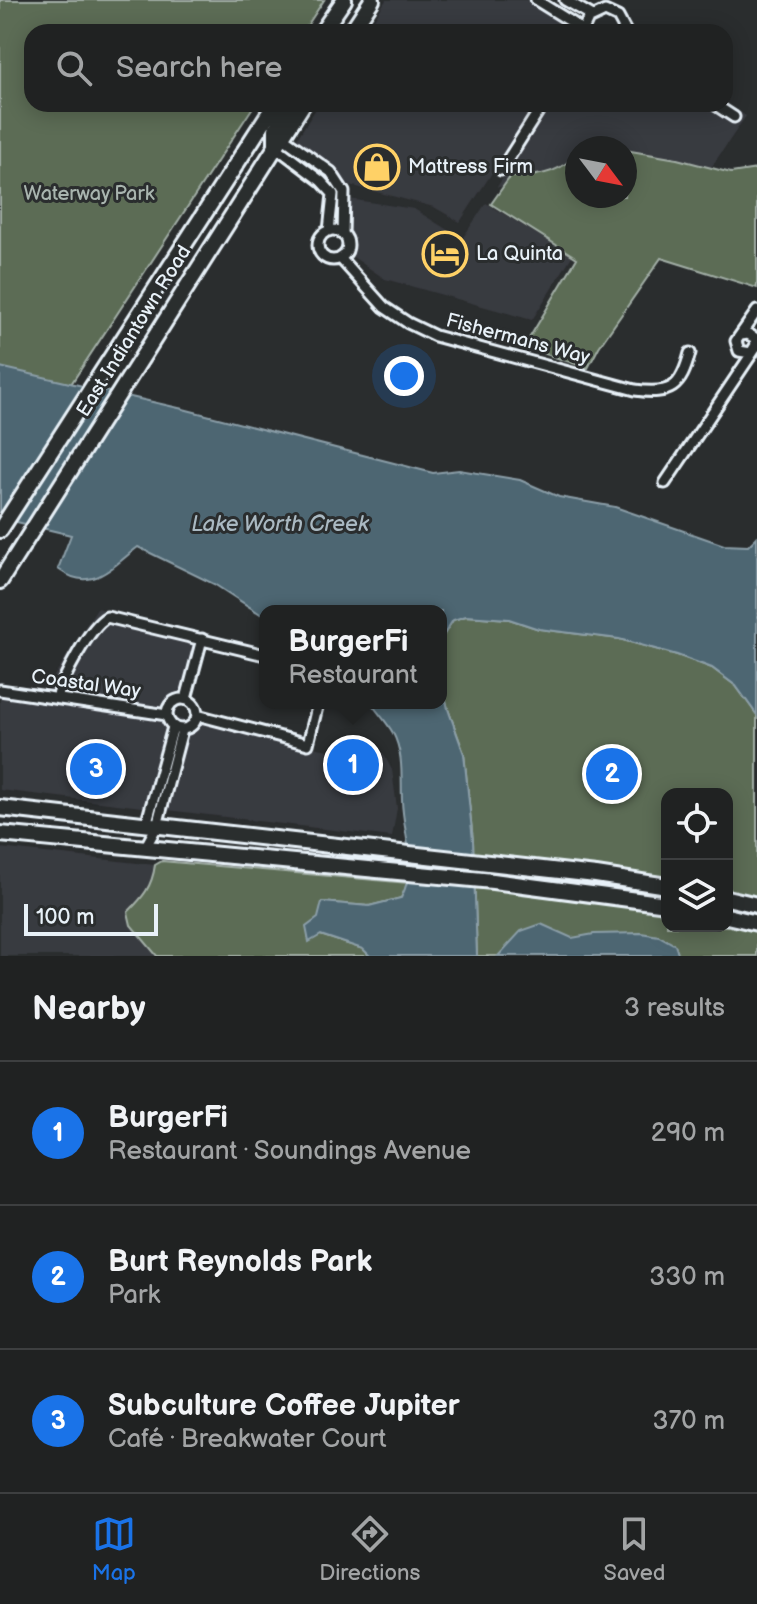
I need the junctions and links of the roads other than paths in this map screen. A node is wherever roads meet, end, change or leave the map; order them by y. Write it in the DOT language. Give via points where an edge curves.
graph roads {
  1 [pos="344,0"];
  2 [pos="372,0"];
  3 [pos="536,0"];
  4 [pos="565,0"];
  5 [pos="591,15"];
  6 [pos="329,24"];
  7 [pos="356,24"];
  8 [pos="574,24"];
  9 [pos="584,24"];
  10 [pos="623,24"];
  11 [pos="270,112"];
  12 [pos="285,112"];
  13 [pos="298,112"];
  14 [pos="538,112"];
  15 [pos="726,112"];
  16 [pos="734,117"];
  17 [pos="279,142"];
  18 [pos="501,170"];
  19 [pos="329,231"];
  20 [pos="343,235"];
  21 [pos="340,258"];
  22 [pos="757,311"];
  23 [pos="741,335"];
  24 [pos="756,348"];
  25 [pos="690,353"];
  26 [pos="665,483"];
  27 [pos="0,530"];
  28 [pos="0,581"];
  29 [pos="202,639"];
  30 [pos="259,653"];
  31 [pos="0,690"];
  32 [pos="57,698"];
  33 [pos="186,699"];
  34 [pos="317,709"];
  35 [pos="167,715"];
  36 [pos="197,715"];
  37 [pos="177,728"];
  38 [pos="0,808"];
  39 [pos="152,825"];
  40 [pos="0,834"];
  41 [pos="145,848"];
  42 [pos="661,885"];
  43 [pos="733,899"];
  44 [pos="661,903"];
  45 [pos="757,905"];
  46 [pos="733,917"];
  47 [pos="757,923"];
  1 -- 6 [label="main road"];
  2 -- 7 [label="main road"];
  3 -- 8 [label="street"];
  4 -- 5 [label="street"];
  5 -- 9 [label="street"];
  5 -- 10 [label="street" via="605,11"];
  11 -- 27 [label="main road, East Indiantown Road"];
  12 -- 17 [label="main road" via="276,129"];
  13 -- 17 [label="main road, East Indiantown Road"];
  14 -- 18 [label="street"];
  15 -- 16 [label="street"];
  17 -- 19 [label="street, Fishermans Way" via="333,194"];
  17 -- 20 [label="street" via="331,172 344,192"];
  17 -- 28 [label="main road, East Indiantown Road"];
  19 -- 20 [label="street"];
  19 -- 21 [label="street, Fishermans Way" via="319,240 319,250 330,260"];
  20 -- 21 [label="street" via="347,247"];
  21 -- 25 [label="street, Fishermans Way" via="384,307 435,336 654,393 675,386 685,374"];
  22 -- 23 [label="street"];
  23 -- 24 [label="street" via="752,335"];
  23 -- 24 [label="street" via="736,341 739,351 747,354"];
  24 -- 26 [label="street"];
  29 -- 30 [label="street"];
  29 -- 32 [label="street" via="107,617 65,677"];
  29 -- 33 [label="street"];
  31 -- 32 [label="street, Coastal Way"];
  32 -- 35 [label="street, Coastal Way"];
  33 -- 35 [label="street" via="171,703"];
  33 -- 36 [label="street"];
  34 -- 36 [label="street" via="308,744"];
  35 -- 37 [label="street"];
  36 -- 37 [label="street" via="191,727"];
  37 -- 39 [label="street"];
  38 -- 39 [label="main road"];
  39 -- 41 [label="street"];
  39 -- 42 [label="main road"];
  40 -- 41 [label="main road"];
  41 -- 44 [label="main road" via="400,871"];
  43 -- 45 [label="main road"];
  46 -- 47 [label="main road"];
}
